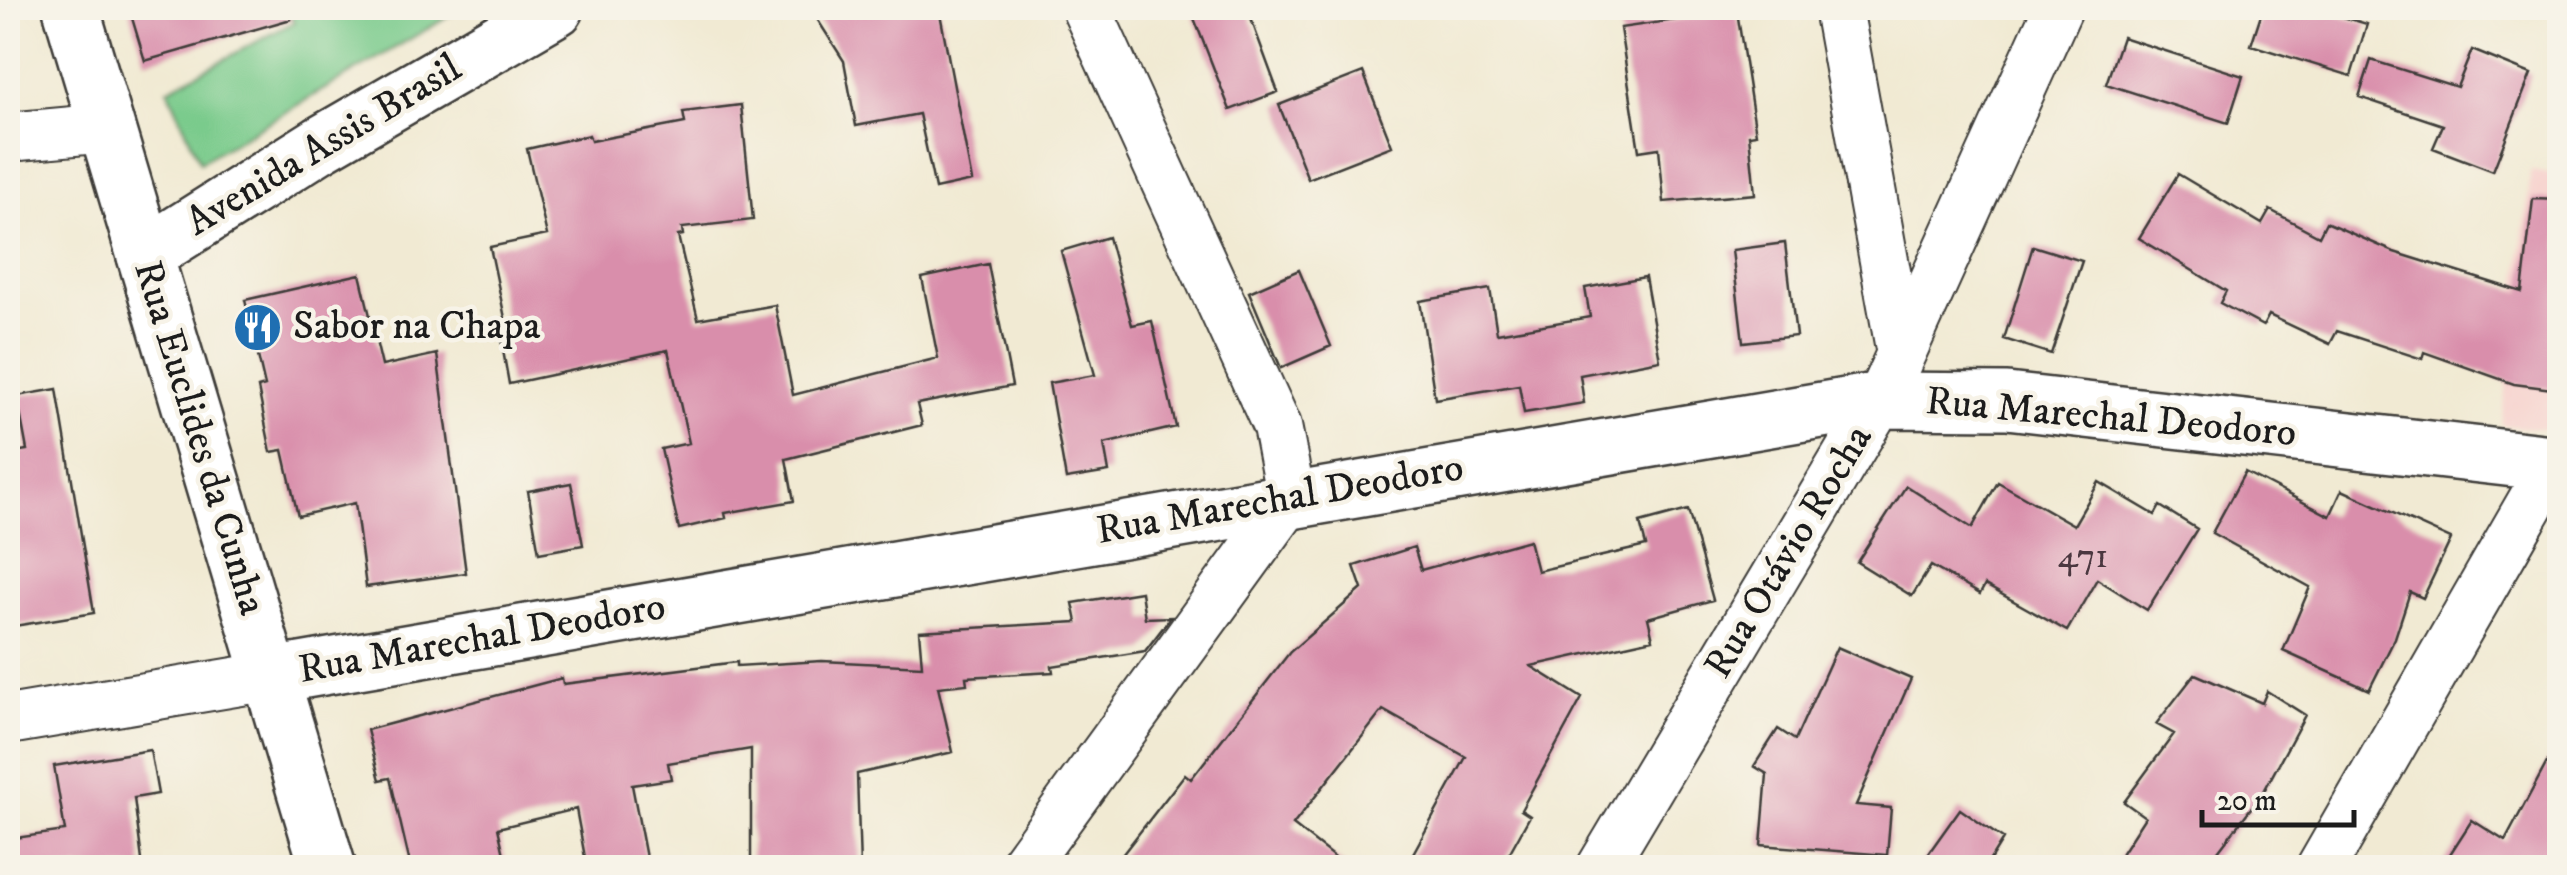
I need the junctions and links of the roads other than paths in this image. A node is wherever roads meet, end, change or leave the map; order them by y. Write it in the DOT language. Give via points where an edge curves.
graph roads {
  1 [pos="71,8"];
  2 [pos="556,8"];
  3 [pos="1086,8"];
  4 [pos="1838,8"];
  5 [pos="2058,8"];
  6 [pos="107,128"];
  7 [pos="8,137"];
  8 [pos="145,255"];
  9 [pos="1890,378"];
  10 [pos="2557,464"];
  11 [pos="1291,498"];
  12 [pos="271,676"];
  13 [pos="8,720"];
  14 [pos="328,868"];
  15 [pos="1022,868"];
  16 [pos="1601,868"];
  17 [pos="2321,868"];
  1 -- 6 [label="street, Rua Euclides da Cunha"];
  2 -- 8 [label="street, Avenida Assis Brasil"];
  3 -- 11 [label="street" via="1277,426"];
  4 -- 9 [label="street"];
  5 -- 9 [label="street, Rua Otávio Rocha"];
  6 -- 7 [label="street"];
  6 -- 8 [label="street, Rua Euclides da Cunha"];
  8 -- 12 [label="street, Rua Euclides da Cunha"];
  9 -- 10 [label="street, Rua Marechal Deodoro" via="2007,401"];
  9 -- 11 [label="street, Rua Marechal Deodoro"];
  9 -- 16 [label="street, Rua Otávio Rocha"];
  10 -- 17 [label="street"];
  11 -- 12 [label="street, Rua Marechal Deodoro"];
  11 -- 15 [label="street"];
  12 -- 13 [label="street, Rua Marechal Deodoro"];
  12 -- 14 [label="street, Rua Euclides da Cunha"];
}
